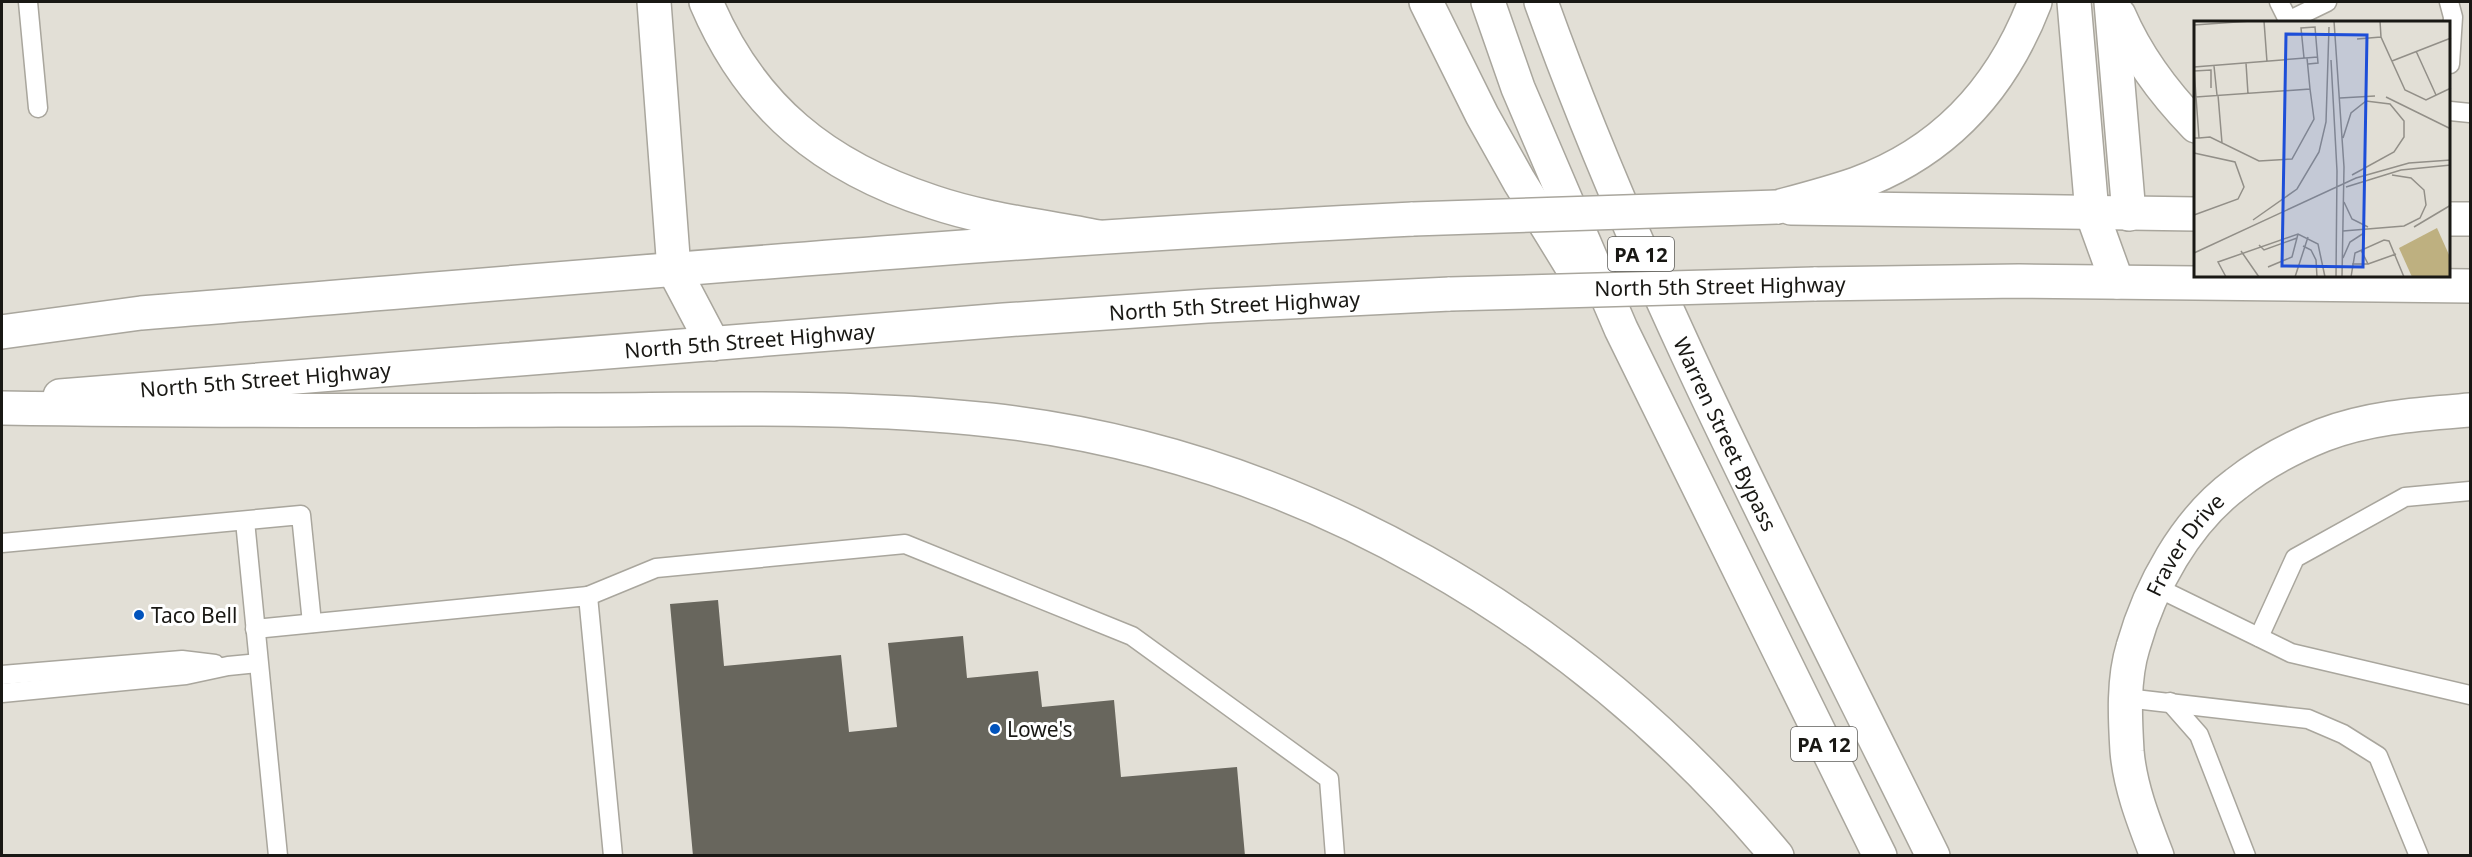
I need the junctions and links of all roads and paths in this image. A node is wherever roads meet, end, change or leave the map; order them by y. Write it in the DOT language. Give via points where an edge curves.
graph roads {
  1 [pos="27,2"];
  2 [pos="654,2"];
  3 [pos="706,2"];
  4 [pos="1426,2"];
  5 [pos="1488,2"];
  6 [pos="1541,2"];
  7 [pos="2035,2"];
  8 [pos="2074,2"];
  9 [pos="2112,2"];
  10 [pos="2279,2"];
  11 [pos="2327,2"];
  12 [pos="2450,2"];
  13 [pos="2288,21"];
  14 [pos="2290,21"];
  15 [pos="2451,48"];
  16 [pos="38,108"];
  17 [pos="2451,111"];
  18 [pos="2470,113"];
  19 [pos="2194,124"];
  20 [pos="1777,207"];
  21 [pos="2092,213"];
  22 [pos="2129,214"];
  23 [pos="2194,214"];
  24 [pos="2451,219"];
  25 [pos="2470,219"];
  26 [pos="1098,237"];
  27 [pos="674,270"];
  28 [pos="2117,282"];
  29 [pos="2470,286"];
  30 [pos="2,332"];
  31 [pos="713,344"];
  32 [pos="2,400"];
  33 [pos="1657,404"];
  34 [pos="2,408"];
  35 [pos="2470,410"];
  36 [pos="2470,491"];
  37 [pos="245,521"];
  38 [pos="2,543"];
  39 [pos="2156,587"];
  40 [pos="588,596"];
  41 [pos="312,623"];
  42 [pos="255,629"];
  43 [pos="2259,637"];
  44 [pos="258,663"];
  45 [pos="228,666"];
  46 [pos="2,675"];
  47 [pos="2,693"];
  48 [pos="2470,695"];
  49 [pos="2126,698"];
  50 [pos="2170,702"];
  51 [pos="278,855"];
  52 [pos="614,855"];
  53 [pos="1335,855"];
  54 [pos="1777,855"];
  55 [pos="1880,855"];
  56 [pos="1933,855"];
  57 [pos="2157,855"];
  58 [pos="2246,855"];
  59 [pos="2419,855"];
  1 -- 16 [label="lane"];
  2 -- 27 [label="main road"];
  3 -- 26 [label="main road" via="729,50 751,82 784,119 830,155 893,188 935,203"];
  4 -- 33 [label="main road" via="1519,181"];
  5 -- 33 [label="main road, PA 12" via="1522,99"];
  6 -- 56 [label="main road, Warren Street Bypass / PA 12" via="1665,309"];
  7 -- 20 [label="main road" via="2007,63 1959,122 1894,167 1856,184"];
  8 -- 21 [label="main road"];
  9 -- 19 [label="main road" via="2140,57"];
  9 -- 22 [label="main road"];
  10 -- 13 [label="lane"];
  11 -- 14 [label="lane"];
  12 -- 15 [label="lane"];
  17 -- 18 [label="lane"];
  20 -- 21 [label="main road"];
  20 -- 26 [label="main road, bridge" via="1413,219"];
  21 -- 22 [label="main road"];
  21 -- 28 [label="main road"];
  22 -- 23 [label="main road"];
  22 -- 28 [label="main road"];
  24 -- 25 [label="main road"];
  26 -- 27 [label="main road"];
  27 -- 30 [label="main road" via="141,313"];
  27 -- 31 [label="main road"];
  28 -- 29 [label="main road, North 5th Street Highway"];
  28 -- 31 [label="main road, North 5th Street Highway, bridge" via="1814,284 1450,294 1196,307"];
  31 -- 32 [label="main road, North 5th Street Highway"];
  33 -- 55 [label="main road, PA 12"];
  34 -- 54 [label="main road" via="244,412 863,410 996,420 1126,445 1205,467 1320,510 1432,564 1489,599 1648,720 1745,817"];
  35 -- 39 [label="main road, Fraver Drive" via="2370,422 2324,435 2276,457 2235,484 2199,519"];
  36 -- 43 [label="lane" via="2405,497 2295,558"];
  37 -- 38 [label="lane"];
  37 -- 41 [label="lane" via="301,515"];
  37 -- 42 [label="lane"];
  39 -- 43 [label="lane"];
  39 -- 49 [label="main road, Fraver Drive" via="2132,648"];
  40 -- 41 [label="lane"];
  40 -- 52 [label="lane"];
  40 -- 53 [label="lane" via="656,568 906,544 1132,636 1329,779"];
  41 -- 42 [label="lane"];
  42 -- 44 [label="lane"];
  43 -- 48 [label="lane" via="2291,652"];
  44 -- 45 [label="lane"];
  44 -- 51 [label="lane"];
  45 -- 46 [label="lane" via="182,660"];
  45 -- 47 [label="lane" via="186,675"];
  49 -- 50 [label="lane"];
  49 -- 57 [label="main road, Fraver Drive" via="2127,752 2138,806"];
  50 -- 58 [label="lane" via="2199,735"];
  50 -- 59 [label="lane" via="2308,719 2343,734 2378,756"];
}
